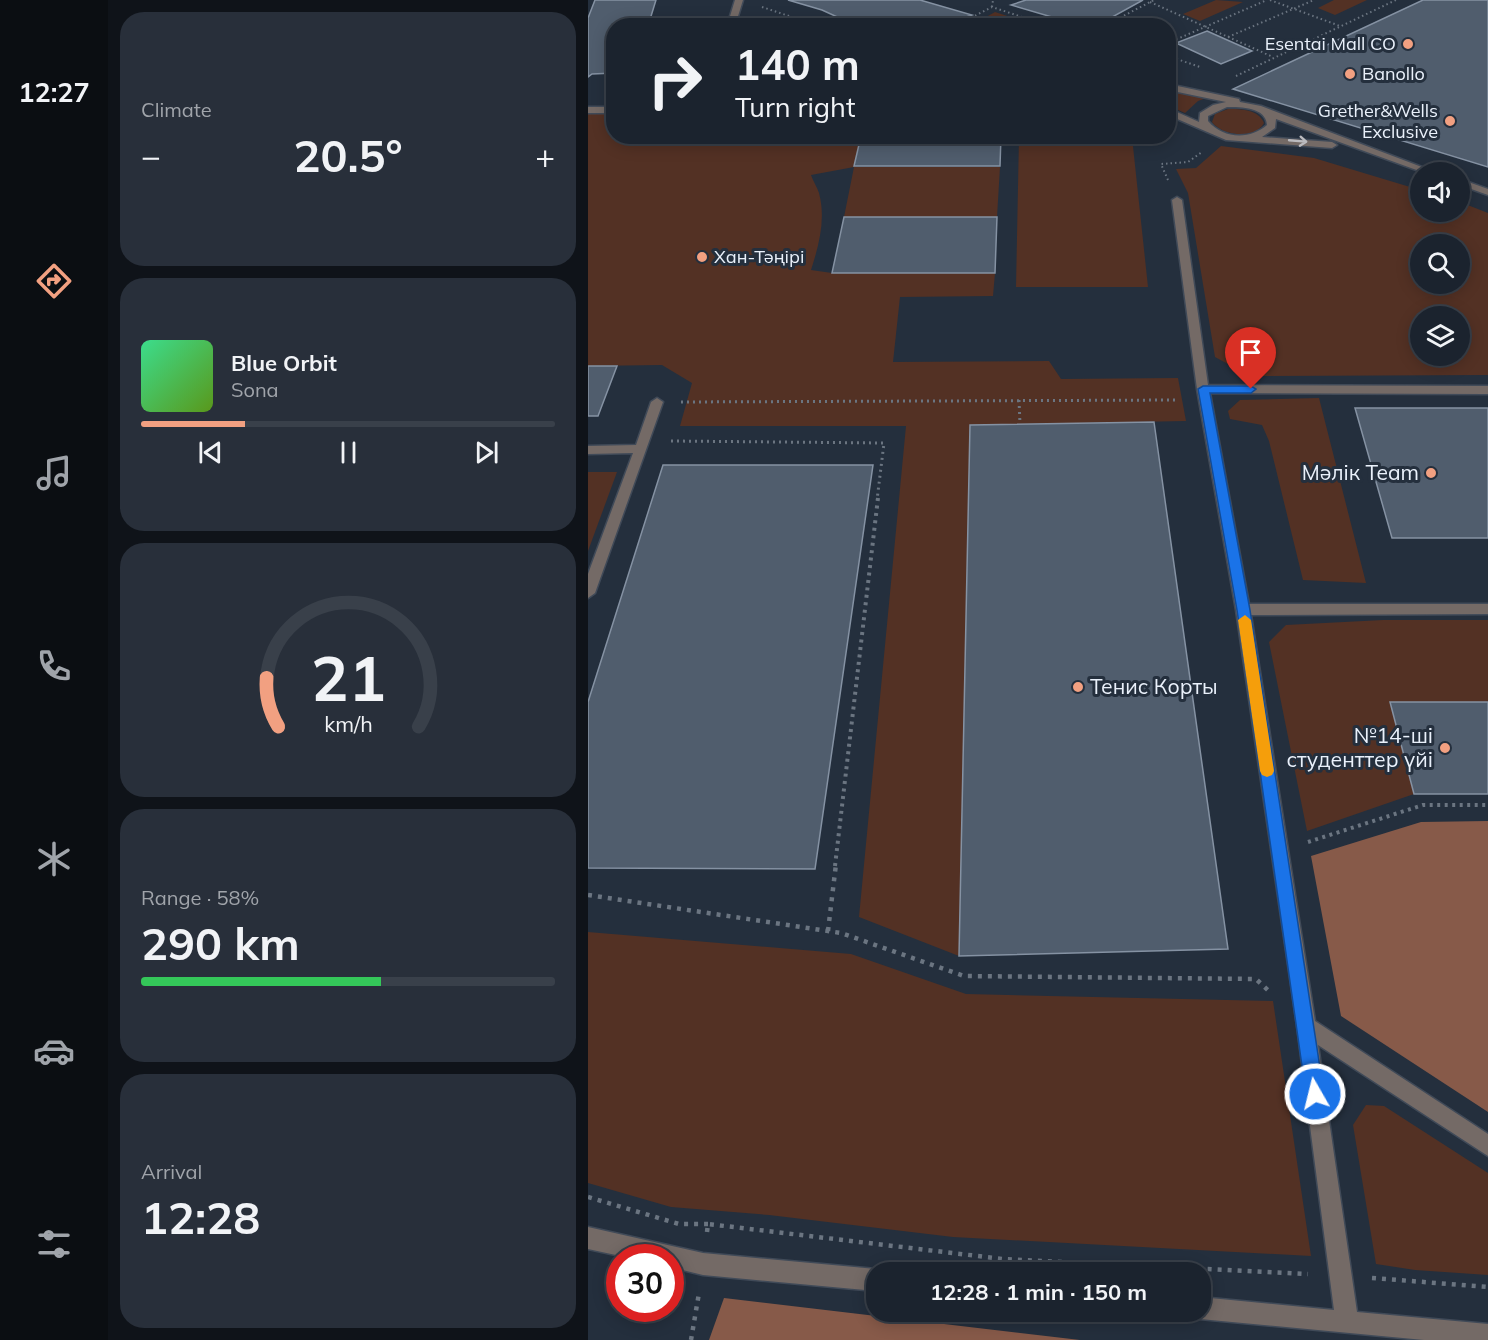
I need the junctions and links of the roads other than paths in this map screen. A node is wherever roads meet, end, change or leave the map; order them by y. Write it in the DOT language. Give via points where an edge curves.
graph roads {
  1 [pos="739,0"];
  2 [pos="733,18"];
  3 [pos="1176,87"];
  4 [pos="1260,109"];
  5 [pos="588,110"];
  6 [pos="606,110"];
  7 [pos="1176,115"];
  8 [pos="1214,132"];
  9 [pos="1240,138"];
  10 [pos="1364,150"];
  11 [pos="1410,165"];
  12 [pos="1470,186"];
  13 [pos="1488,192"];
  14 [pos="1177,200"];
  15 [pos="1488,390"];
  16 [pos="1204,394"];
  17 [pos="657,402"];
  18 [pos="643,445"];
  19 [pos="588,450"];
  20 [pos="588,593"];
  21 [pos="1488,609"];
  22 [pos="1243,610"];
  23 [pos="1306,1026"];
  24 [pos="1488,1146"];
  25 [pos="588,1238"];
  26 [pos="866,1279"];
  27 [pos="1211,1309"];
  28 [pos="1347,1321"];
  29 [pos="1488,1335"];
  1 -- 2 [label="street"];
  3 -- 4 [label="street" via="1190,87"];
  4 -- 8 [label="street" via="1227,104 1208,110 1203,121"];
  4 -- 9 [label="street" via="1272,120 1272,126 1259,135"];
  4 -- 10 [label="street"];
  5 -- 6 [label="street"];
  7 -- 8 [label="street"];
  8 -- 9 [label="street"];
  9 -- 10 [label="street, one-way" via="1315,142"];
  10 -- 11 [label="street"];
  12 -- 13 [label="street"];
  14 -- 16 [label="street"];
  15 -- 16 [label="street"];
  16 -- 22 [label="street"];
  17 -- 18 [label="street"];
  18 -- 19 [label="street"];
  18 -- 20 [label="street"];
  21 -- 22 [label="street"];
  22 -- 23 [label="street"];
  23 -- 24 [label="street"];
  23 -- 28 [label="street"];
  25 -- 26 [label="street" via="703,1264"];
  27 -- 28 [label="street"];
  28 -- 29 [label="street"];
}
